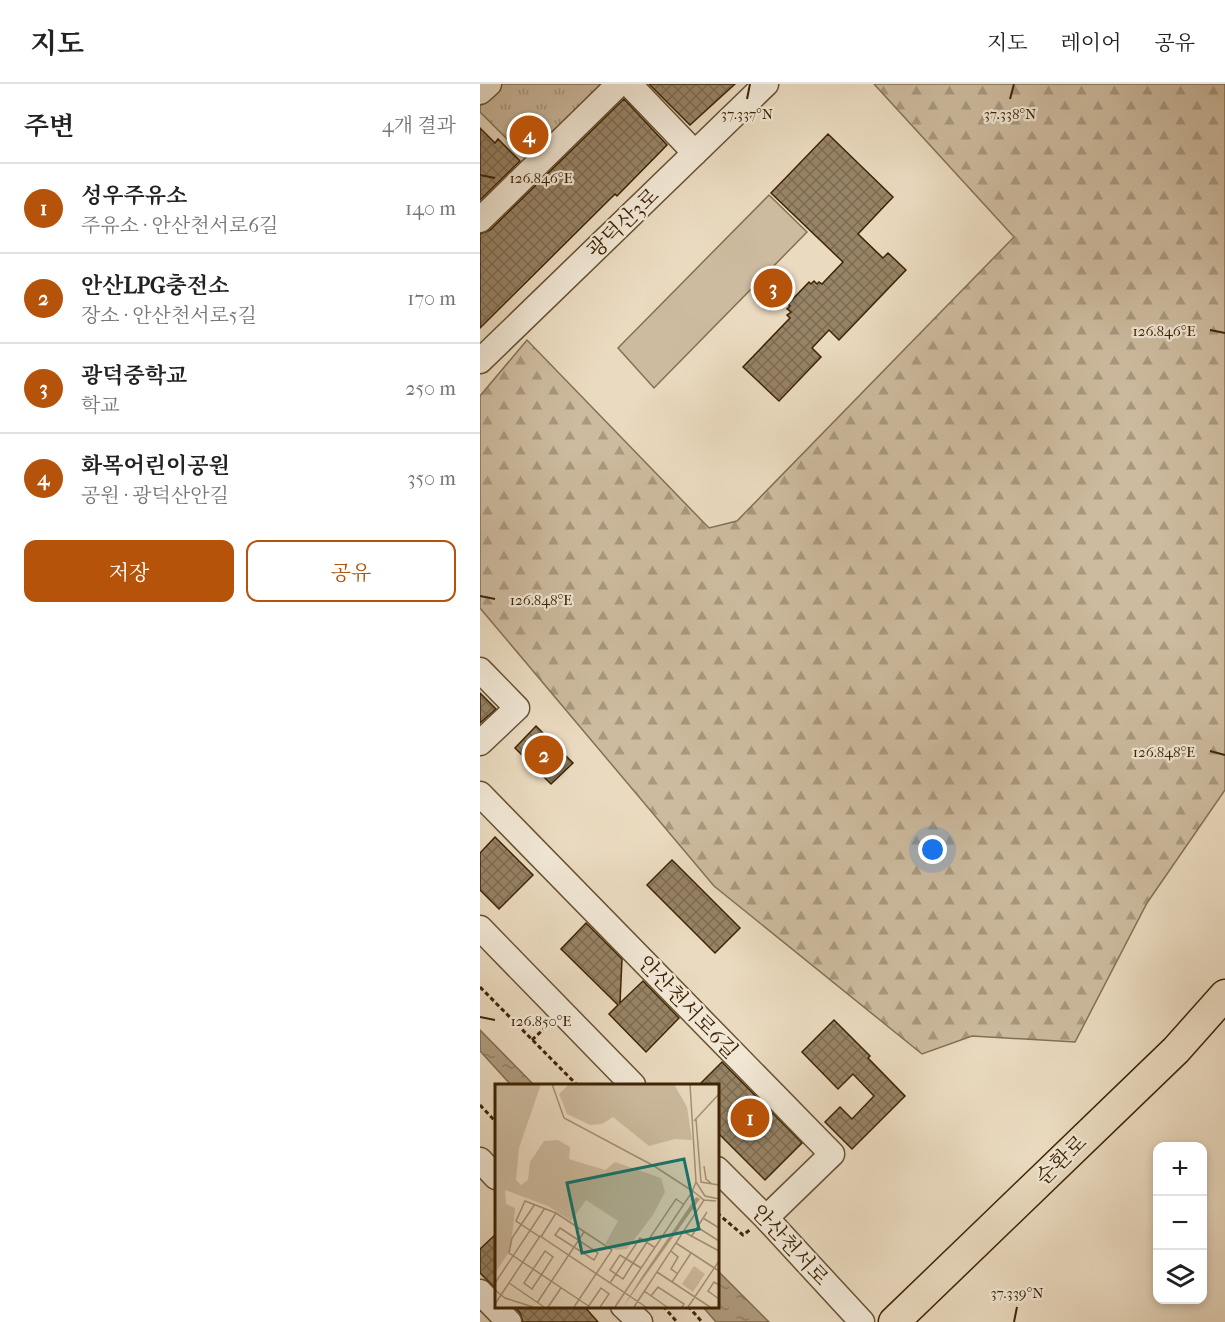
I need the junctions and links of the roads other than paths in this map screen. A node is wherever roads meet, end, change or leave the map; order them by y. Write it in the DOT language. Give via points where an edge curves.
graph roads {
  1 [pos="489,84"];
  2 [pos="619,84"];
  3 [pos="629,84"];
  4 [pos="766,84"];
  5 [pos="480,92"];
  6 [pos="695,153"];
  7 [pos="480,220"];
  8 [pos="480,361"];
  9 [pos="480,670"];
  10 [pos="480,743"];
  11 [pos="480,794"];
  12 [pos="480,928"];
  13 [pos="1225,995"];
  14 [pos="632,1084"];
  15 [pos="718,1170"];
  16 [pos="766,1218"];
  17 [pos="480,1292"];
  18 [pos="625,1307"];
  19 [pos="499,1318"];
  20 [pos="640,1322"];
  21 [pos="862,1322"];
  22 [pos="894,1322"];
  1 -- 5 [label="street"];
  2 -- 7 [label="street"];
  3 -- 6 [label="street"];
  4 -- 6 [label="street, 광덕산3로"];
  6 -- 8 [label="street, 광덕산3로"];
  9 -- 10 [label="street" via="517,708"];
  11 -- 16 [label="street, 안산천서로6길" via="832,1154"];
  12 -- 14 [label="street"];
  13 -- 22 [label="main road, 순환로" via="1176,1050"];
  15 -- 16 [label="street, 안산천서로"];
  16 -- 21 [label="street, 안산천서로"];
  17 -- 19 [label="street"];
  18 -- 20 [label="street"];
}
